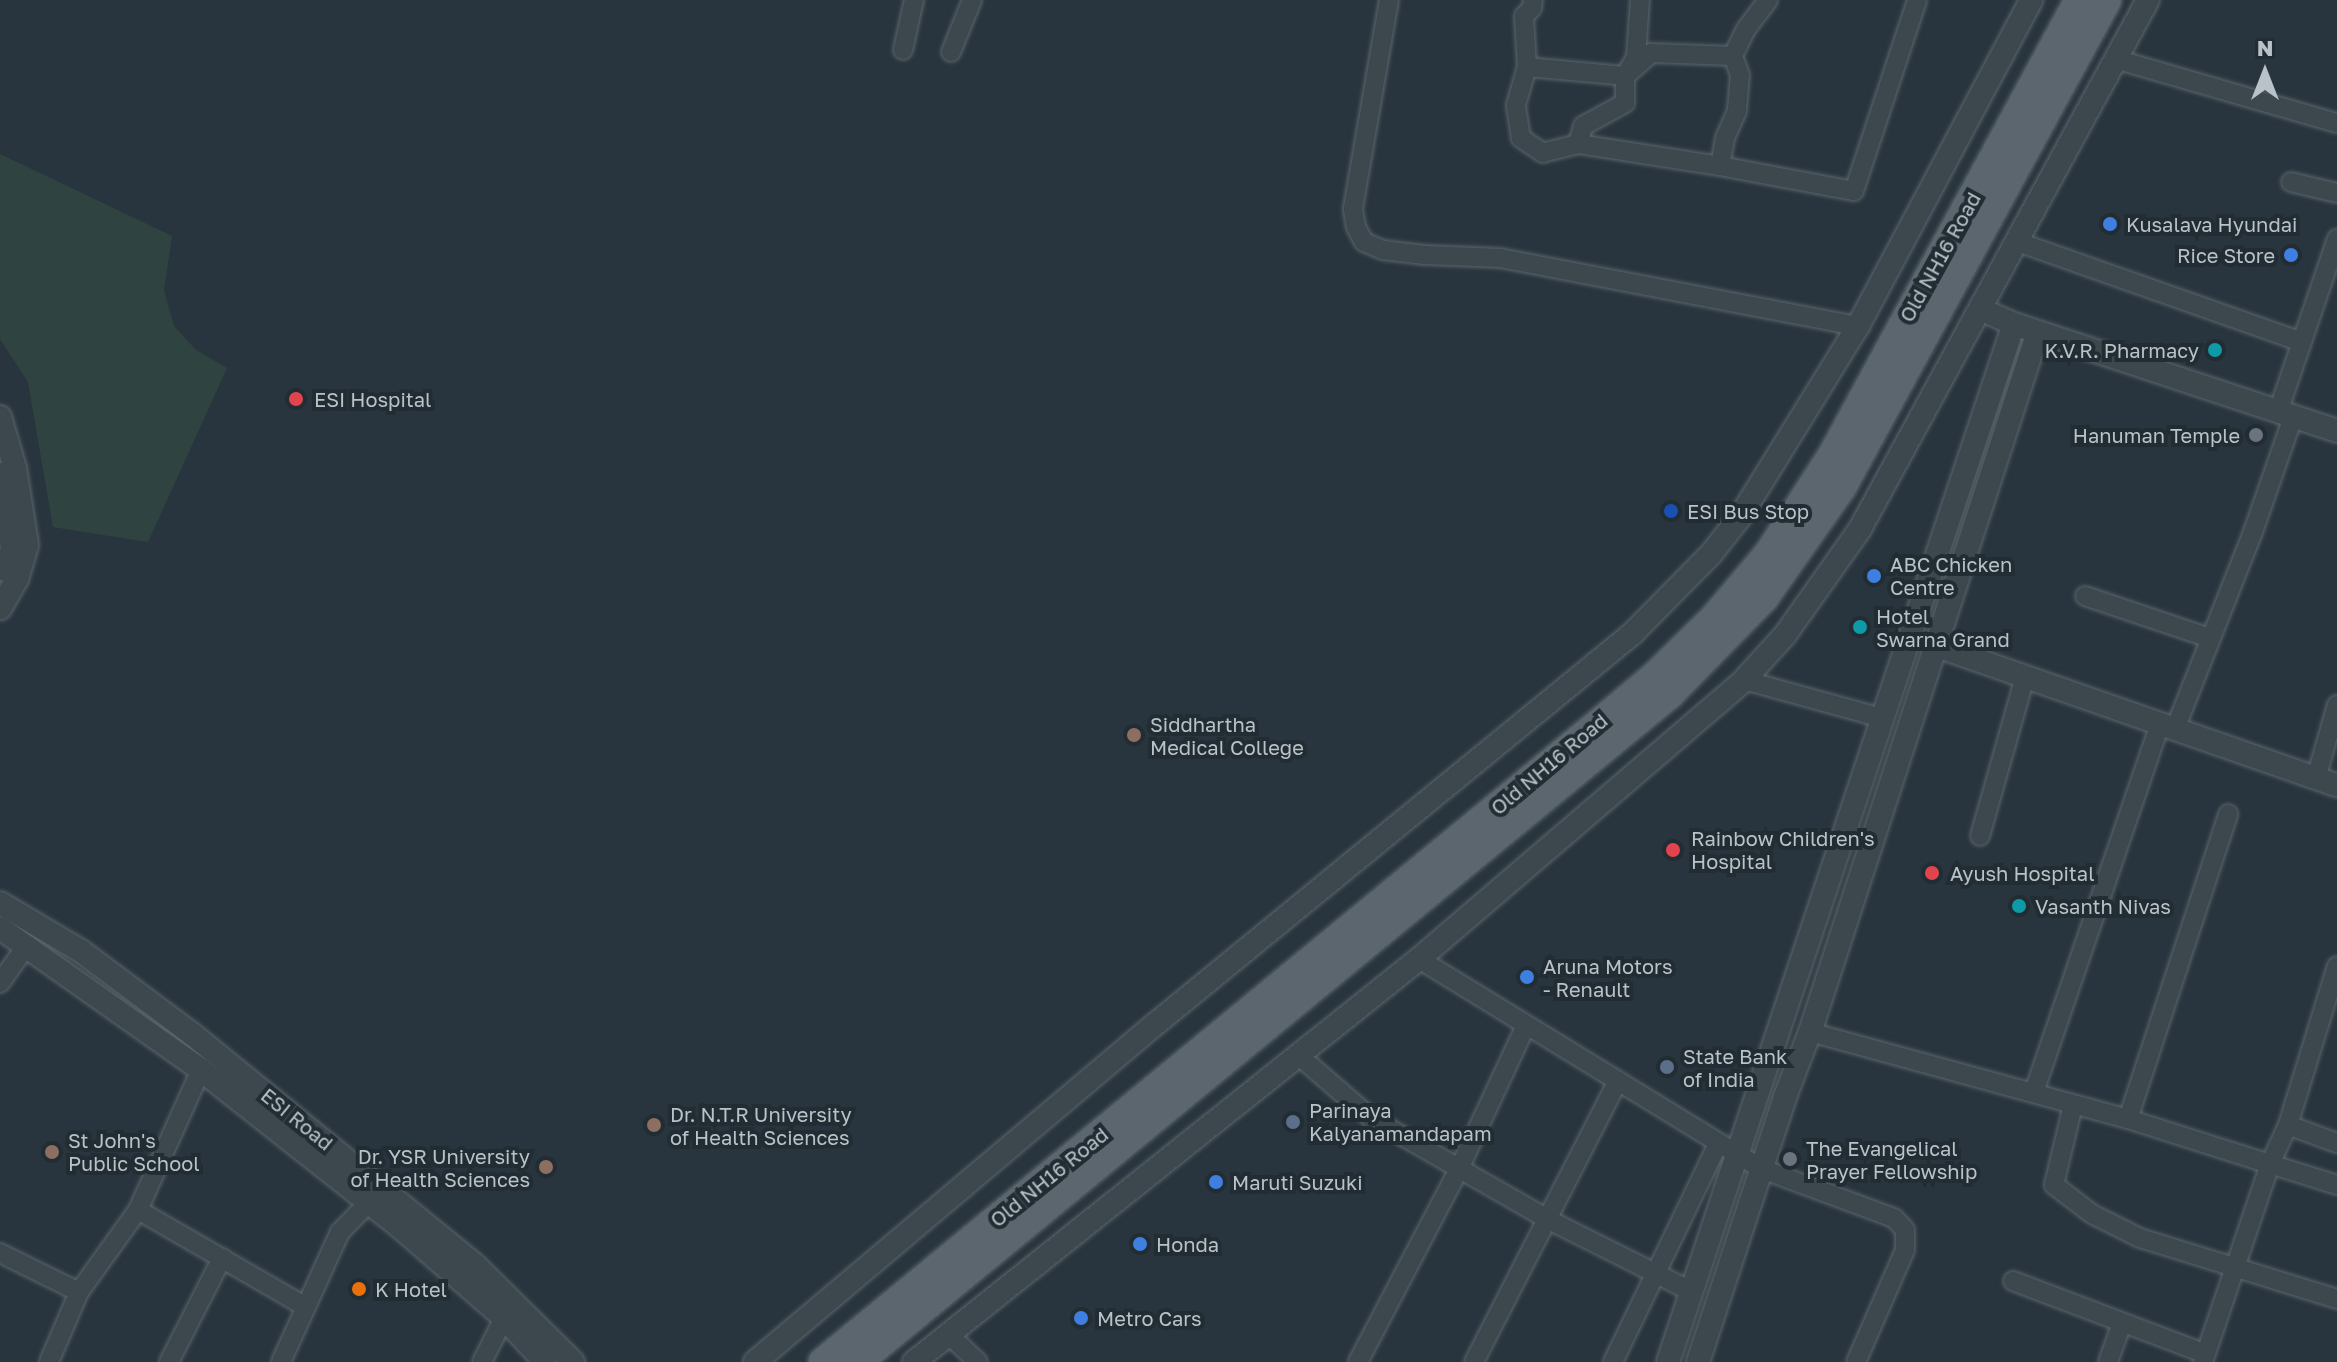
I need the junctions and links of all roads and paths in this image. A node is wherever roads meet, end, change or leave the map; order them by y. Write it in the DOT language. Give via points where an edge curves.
graph roads {
  1 [pos="914,0"];
  2 [pos="972,0"];
  3 [pos="1389,0"];
  4 [pos="1533,0"];
  5 [pos="1640,0"];
  6 [pos="1768,0"];
  7 [pos="2031,0"];
  8 [pos="2079,0"];
  9 [pos="2107,0"];
  10 [pos="2148,0"];
  11 [pos="1917,2"];
  12 [pos="903,50"];
  13 [pos="951,52"];
  14 [pos="1733,56"];
  15 [pos="2115,59"];
  16 [pos="1527,67"];
  17 [pos="1625,76"];
  18 [pos="2337,123"];
  19 [pos="1578,144"];
  20 [pos="1720,166"];
  21 [pos="2291,182"];
  22 [pos="2337,193"];
  23 [pos="2337,239"];
  24 [pos="2015,241"];
  25 [pos="1980,309"];
  26 [pos="2014,324"];
  27 [pos="1858,326"];
  28 [pos="2038,332"];
  29 [pos="2302,342"];
  30 [pos="2286,414"];
  31 [pos="0,417"];
  32 [pos="2337,431"];
  33 [pos="0,474"];
  34 [pos="0,582"];
  35 [pos="2085,596"];
  36 [pos="0,609"];
  37 [pos="2210,638"];
  38 [pos="1934,645"];
  39 [pos="2025,677"];
  40 [pos="1744,680"];
  41 [pos="2337,705"];
  42 [pos="2167,726"];
  43 [pos="1879,727"];
  44 [pos="1902,746"];
  45 [pos="2326,782"];
  46 [pos="2228,814"];
  47 [pos="1980,836"];
  48 [pos="0,903"];
  49 [pos="0,928"];
  50 [pos="27,945"];
  51 [pos="1419,959"];
  52 [pos="2337,966"];
  53 [pos="0,983"];
  54 [pos="1526,1025"];
  55 [pos="2329,1026"];
  56 [pos="1810,1032"];
  57 [pos="1297,1054"];
  58 [pos="201,1070"];
  59 [pos="1618,1081"];
  60 [pos="2034,1092"];
  61 [pos="2073,1105"];
  62 [pos="2128,1119"];
  63 [pos="2288,1125"];
  64 [pos="2337,1143"];
  65 [pos="1728,1150"];
  66 [pos="2270,1164"];
  67 [pos="1459,1169"];
  68 [pos="1762,1169"];
  69 [pos="2337,1185"];
  70 [pos="376,1195"];
  71 [pos="138,1210"];
  72 [pos="1547,1219"];
  73 [pos="0,1255"];
  74 [pos="222,1258"];
  75 [pos="2235,1269"];
  76 [pos="1656,1276"];
  77 [pos="2013,1281"];
  78 [pos="1691,1291"];
  79 [pos="79,1292"];
  80 [pos="2337,1299"];
  81 [pos="304,1306"];
  82 [pos="504,1318"];
  83 [pos="2122,1323"];
  84 [pos="947,1333"];
  85 [pos="2204,1358"];
  86 [pos="49,1362"];
  87 [pos="169,1362"];
  88 [pos="281,1362"];
  89 [pos="482,1362"];
  90 [pos="545,1362"];
  91 [pos="573,1362"];
  92 [pos="755,1362"];
  93 [pos="823,1362"];
  94 [pos="858,1362"];
  95 [pos="914,1362"];
  96 [pos="978,1362"];
  97 [pos="1358,1362"];
  98 [pos="1474,1362"];
  99 [pos="1613,1362"];
  100 [pos="1668,1362"];
  101 [pos="1698,1362"];
  102 [pos="1856,1362"];
  103 [pos="2108,1362"];
  1 -- 12 [label="street"];
  2 -- 13 [label="street"];
  3 -- 27 [label="street" via="1353,209 1364,242 1425,255 1500,258"];
  4 -- 16 [label="street" via="1524,16"];
  5 -- 17 [label="street" via="1636,57"];
  6 -- 14 [label="street"];
  7 -- 27 [label="street"];
  8 -- 93 [label="main road, Old NH16 Road" via="1833,454 1769,553 1715,617 1593,728"];
  9 -- 94 [label="main road, Old NH16 Road" via="1842,487 1764,598 1680,685 1605,749"];
  10 -- 15 [label="street"];
  11 -- 20 [label="street" via="1854,191"];
  14 -- 17 [label="street" via="1651,53"];
  14 -- 20 [label="street" via="1740,75 1737,111"];
  15 -- 18 [label="street"];
  15 -- 24 [label="street"];
  16 -- 17 [label="street"];
  16 -- 19 [label="street" via="1516,105 1521,138 1543,153"];
  17 -- 19 [label="street" via="1625,103 1583,126"];
  19 -- 20 [label="street"];
  21 -- 22 [label="street"];
  23 -- 29 [label="street"];
  24 -- 25 [label="street"];
  24 -- 29 [label="street"];
  25 -- 26 [label="street"];
  25 -- 40 [label="street" via="1860,529 1802,614"];
  26 -- 28 [label="street"];
  26 -- 43 [label="street"];
  27 -- 92 [label="street" via="1740,517 1632,634 1143,1034"];
  28 -- 30 [label="street"];
  28 -- 38 [label="street"];
  29 -- 30 [label="street"];
  30 -- 32 [label="street"];
  30 -- 37 [label="street" via="2253,532"];
  31 -- 36 [label="street" via="15,468 27,545 17,579"];
  33 -- 34 [label="street" via="12,548"];
  35 -- 37 [label="street"];
  37 -- 42 [label="street"];
  38 -- 39 [label="street"];
  38 -- 44 [label="street"];
  39 -- 42 [label="street"];
  39 -- 47 [label="street"];
  40 -- 43 [label="street"];
  40 -- 51 [label="street"];
  41 -- 45 [label="street"];
  42 -- 45 [label="street"];
  42 -- 60 [label="street"];
  43 -- 44 [label="street"];
  43 -- 65 [label="street"];
  44 -- 56 [label="street"];
  46 -- 62 [label="street"];
  48 -- 70 [label="street, ESI Road" via="81,951 192,1034"];
  49 -- 50 [label="street, ESI Road"];
  50 -- 53 [label="street"];
  50 -- 58 [label="street, ESI Road"];
  51 -- 54 [label="street"];
  51 -- 57 [label="street"];
  52 -- 55 [label="street"];
  54 -- 59 [label="street"];
  54 -- 67 [label="street"];
  55 -- 63 [label="street"];
  56 -- 60 [label="street"];
  56 -- 68 [label="street"];
  57 -- 67 [label="street" via="1371,1118"];
  57 -- 84 [label="street"];
  58 -- 70 [label="street, ESI Road"];
  58 -- 71 [label="street"];
  59 -- 65 [label="street"];
  59 -- 72 [label="street"];
  60 -- 61 [label="street"];
  61 -- 62 [label="street"];
  61 -- 75 [label="street" via="2054,1185 2092,1214 2140,1238"];
  62 -- 66 [label="street"];
  63 -- 64 [label="street"];
  63 -- 66 [label="street"];
  65 -- 68 [label="street"];
  65 -- 76 [label="street"];
  65 -- 78 [label="street"];
  66 -- 69 [label="street"];
  66 -- 75 [label="street"];
  67 -- 72 [label="street"];
  67 -- 97 [label="street"];
  68 -- 101 [label="street"];
  68 -- 102 [label="street" via="1894,1218 1905,1230 1905,1250"];
  70 -- 81 [label="street" via="340,1232"];
  70 -- 82 [label="street, ESI Road"];
  70 -- 91 [label="street, ESI Road" via="475,1265"];
  71 -- 74 [label="street"];
  71 -- 79 [label="street"];
  72 -- 76 [label="street"];
  72 -- 98 [label="street"];
  73 -- 79 [label="street"];
  74 -- 81 [label="street"];
  74 -- 87 [label="street"];
  75 -- 80 [label="street"];
  75 -- 85 [label="street"];
  76 -- 78 [label="street"];
  76 -- 99 [label="street"];
  77 -- 83 [label="street"];
  78 -- 100 [label="street"];
  79 -- 86 [label="street"];
  81 -- 88 [label="street"];
  82 -- 89 [label="street"];
  82 -- 90 [label="street, ESI Road"];
  83 -- 85 [label="street"];
  83 -- 103 [label="street"];
  84 -- 95 [label="street"];
  84 -- 96 [label="street"];
}
